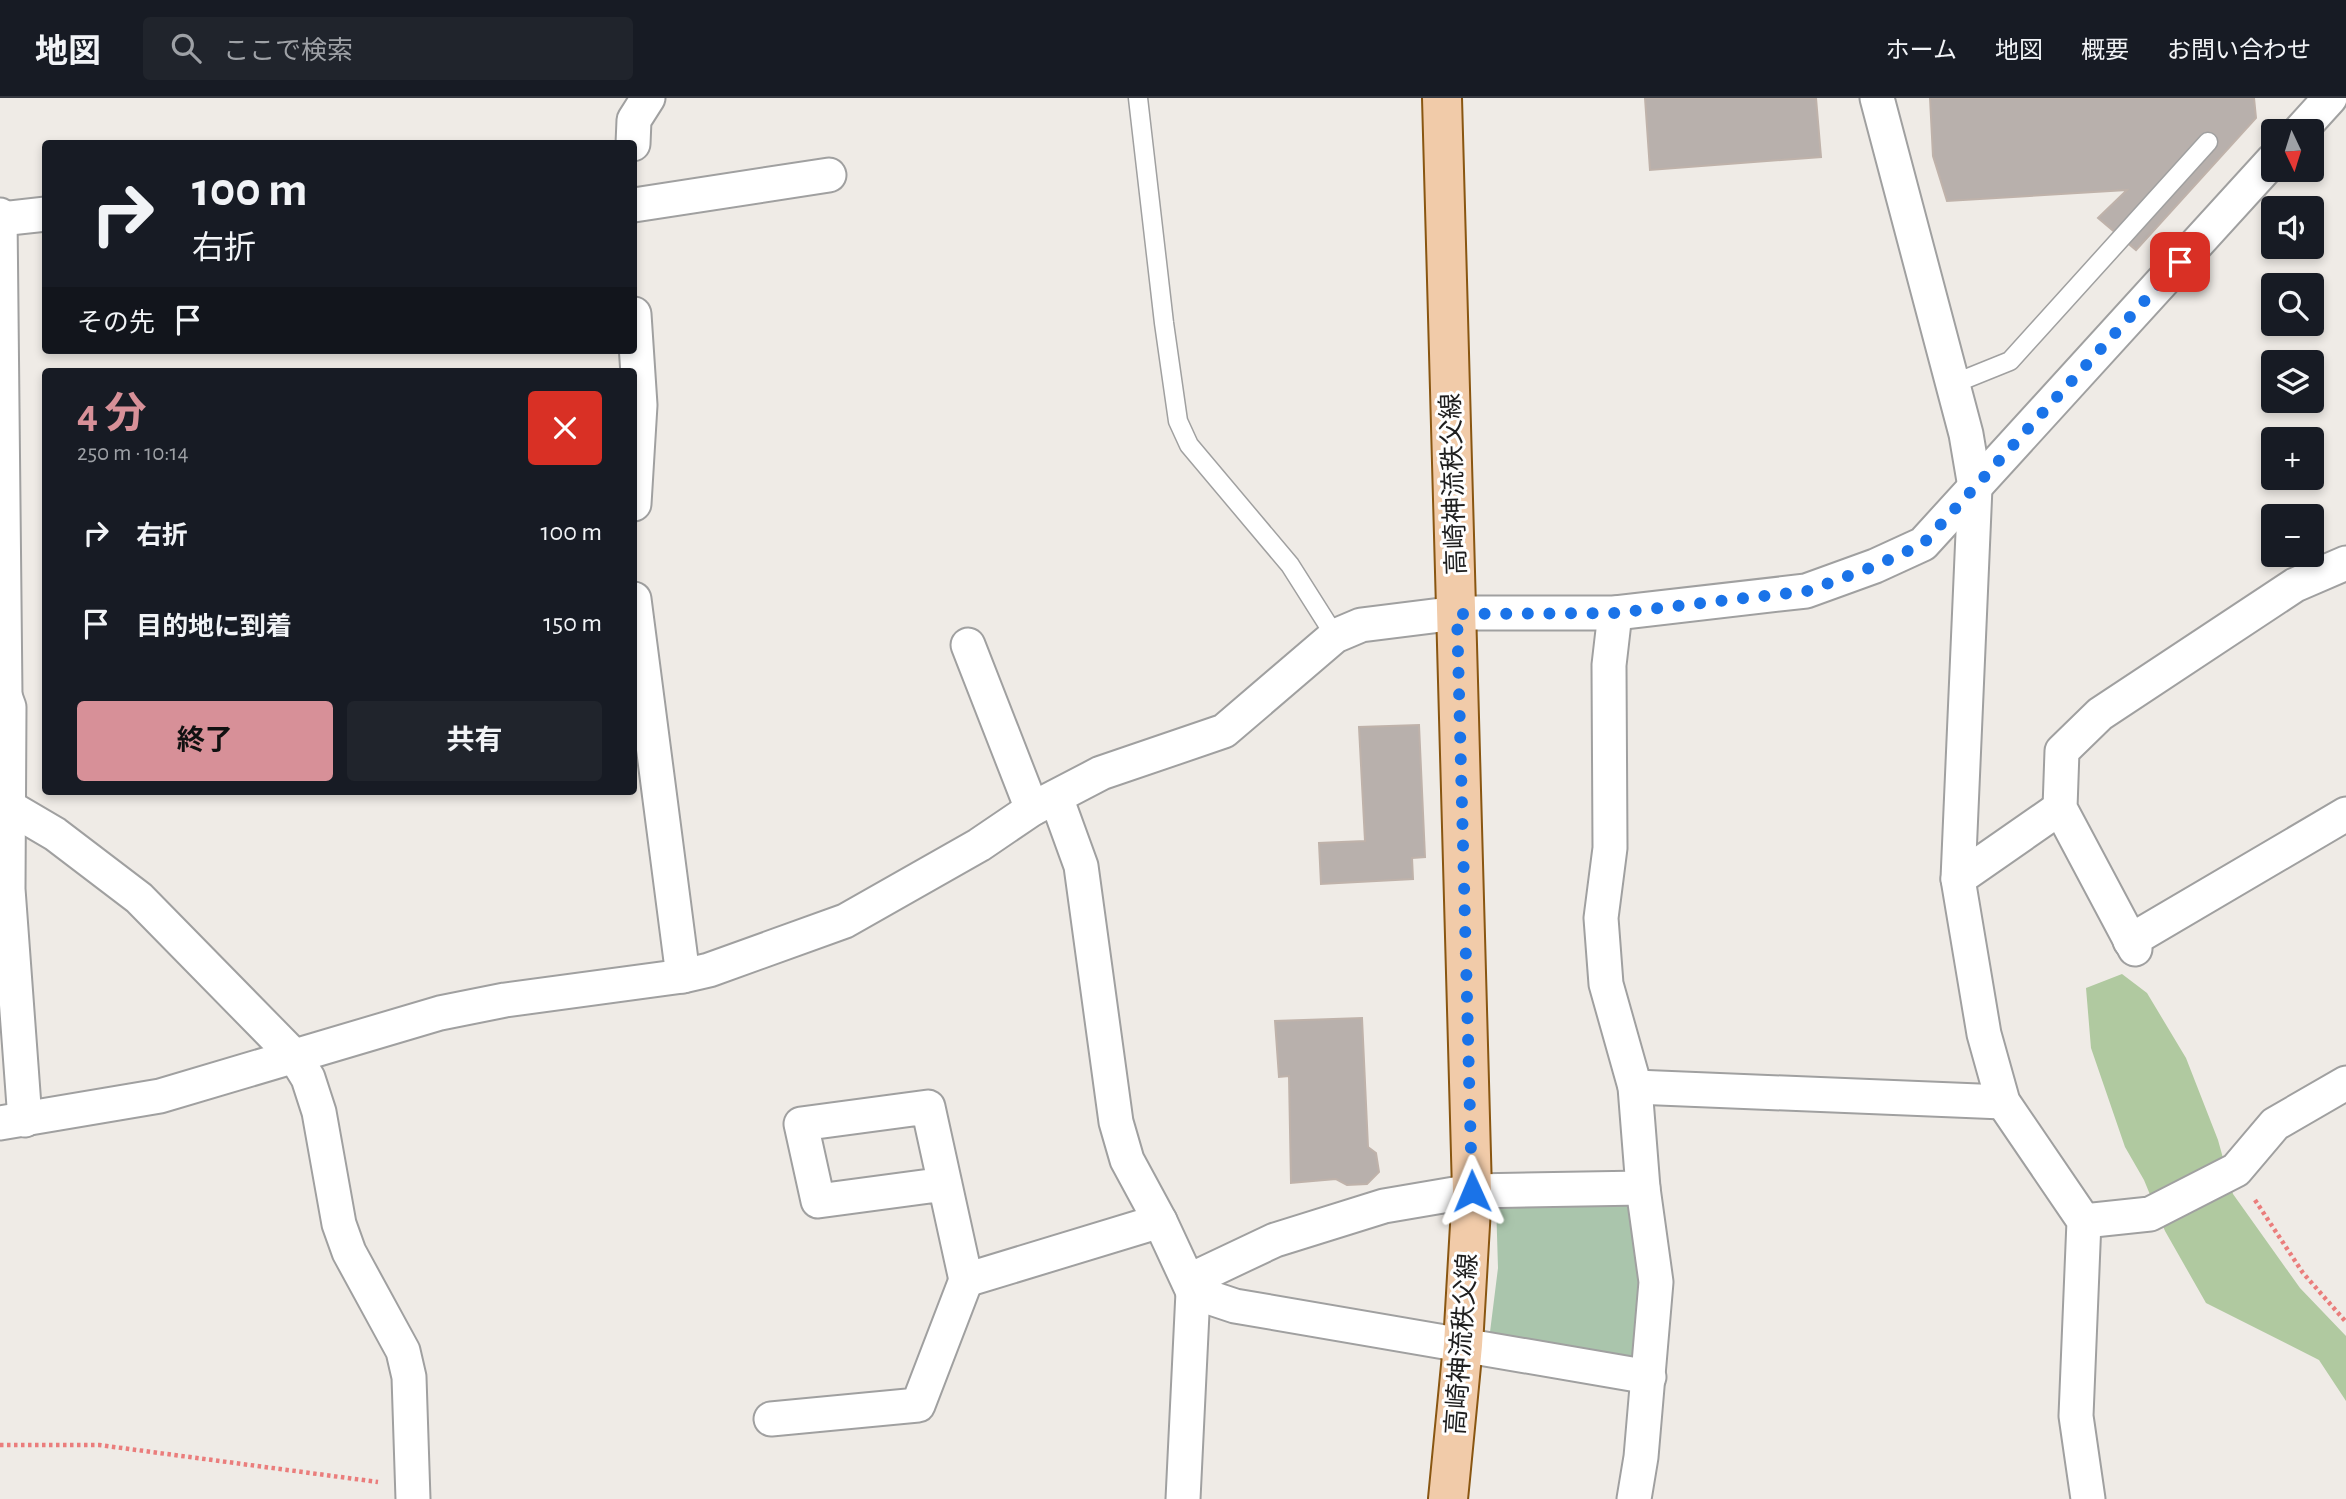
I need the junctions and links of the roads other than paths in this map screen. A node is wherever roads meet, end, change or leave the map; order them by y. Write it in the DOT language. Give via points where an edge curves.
graph roads {
  1 [pos="648,98"];
  2 [pos="1138,98"];
  3 [pos="1442,98"];
  4 [pos="1877,98"];
  5 [pos="2330,98"];
  6 [pos="2311,119"];
  7 [pos="633,140"];
  8 [pos="2208,142"];
  9 [pos="2261,173"];
  10 [pos="829,176"];
  11 [pos="637,205"];
  12 [pos="42,214"];
  13 [pos="0,217"];
  14 [pos="637,354"];
  15 [pos="1952,384"];
  16 [pos="637,454"];
  17 [pos="1975,487"];
  18 [pos="2346,563"];
  19 [pos="1615,613"];
  20 [pos="1457,614"];
  21 [pos="637,621"];
  22 [pos="1335,636"];
  23 [pos="968,645"];
  24 [pos="2,695"];
  25 [pos="1044,803"];
  26 [pos="9,807"];
  27 [pos="2060,808"];
  28 [pos="2346,814"];
  29 [pos="1958,879"];
  30 [pos="683,975"];
  31 [pos="295,1057"];
  32 [pos="2346,1083"];
  33 [pos="1635,1087"];
  34 [pos="2003,1102"];
  35 [pos="12,1121"];
  36 [pos="945,1184"];
  37 [pos="1643,1188"];
  38 [pos="1472,1191"];
  39 [pos="1160,1221"];
  40 [pos="2084,1221"];
  41 [pos="966,1280"];
  42 [pos="1193,1292"];
  43 [pos="1463,1345"];
  44 [pos="1649,1377"];
  45 [pos="771,1419"];
  46 [pos="413,1493"];
  47 [pos="1183,1499"];
  48 [pos="1448,1499"];
  49 [pos="1634,1499"];
  50 [pos="2088,1499"];
  1 -- 7 [label="street" via="634,120"];
  2 -- 22 [label="lane" via="1178,421 1189,445 1290,565"];
  3 -- 20 [label="main road, 高崎神流秩父線"];
  4 -- 15 [label="street"];
  5 -- 6 [label="street"];
  8 -- 15 [label="lane" via="2010,361"];
  9 -- 17 [label="street"];
  10 -- 11 [label="street"];
  12 -- 13 [label="street"];
  13 -- 24 [label="street"];
  14 -- 16 [label="street"];
  15 -- 17 [label="street"];
  17 -- 19 [label="street" via="1923,544 1807,591"];
  17 -- 29 [label="street"];
  18 -- 27 [label="street" via="2295,585 2100,715 2062,751"];
  19 -- 20 [label="street"];
  19 -- 33 [label="street" via="1609,665 1610,848 1601,918 1606,984"];
  20 -- 22 [label="street" via="1361,625"];
  20 -- 38 [label="main road, 高崎神流秩父線"];
  21 -- 30 [label="street"];
  22 -- 25 [label="street" via="1224,731 1101,773"];
  23 -- 25 [label="street"];
  24 -- 26 [label="street" via="9,707"];
  25 -- 30 [label="street" via="845,922"];
  25 -- 39 [label="street" via="1081,866 1116,1122 1127,1160"];
  26 -- 31 [label="street" via="55,834 139,898"];
  26 -- 35 [label="street"];
  27 -- 28 [label="street" via="2133,945"];
  27 -- 29 [label="street"];
  29 -- 34 [label="street" via="1984,1034"];
  30 -- 31 [label="street" via="440,1013"];
  31 -- 35 [label="street" via="160,1096"];
  31 -- 46 [label="street" via="320,1112 339,1224 349,1252 403,1351 409,1377"];
  32 -- 40 [label="street" via="2275,1124 2236,1170 2151,1214"];
  33 -- 34 [label="street"];
  33 -- 37 [label="street"];
  34 -- 40 [label="street"];
  36 -- 41 [label="street"];
  37 -- 38 [label="street"];
  37 -- 44 [label="street" via="1656,1282"];
  38 -- 42 [label="street" via="1384,1206 1275,1240 1201,1275"];
  38 -- 43 [label="main road, 高崎神流秩父線"];
  39 -- 41 [label="street"];
  39 -- 42 [label="street"];
  40 -- 50 [label="street" via="2076,1416"];
  41 -- 45 [label="street" via="918,1405"];
  42 -- 43 [label="street" via="1235,1306"];
  42 -- 47 [label="street"];
  43 -- 44 [label="street"];
  43 -- 48 [label="main road, 高崎神流秩父線"];
  44 -- 49 [label="street"];
}
